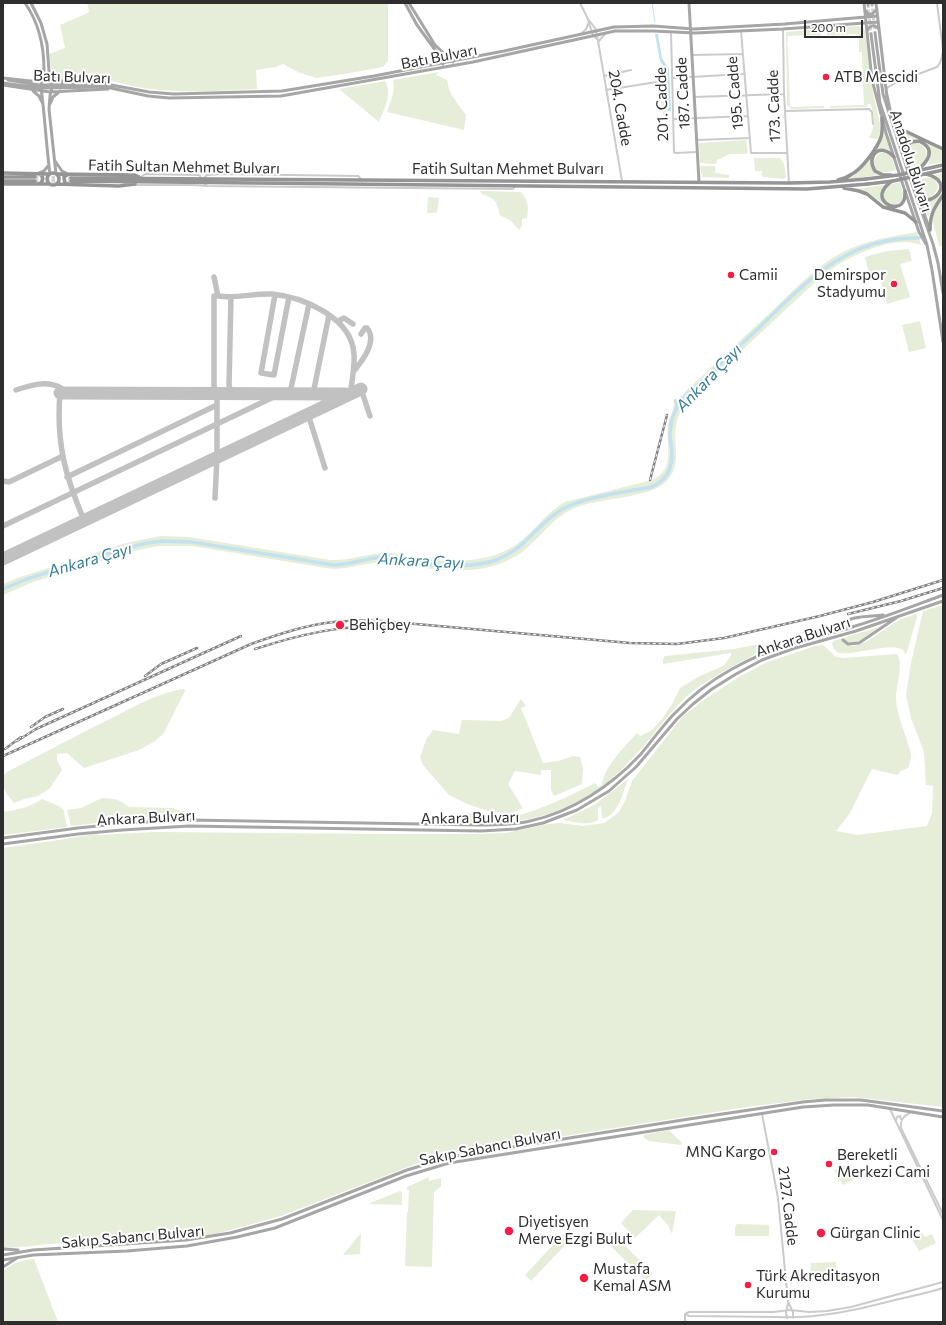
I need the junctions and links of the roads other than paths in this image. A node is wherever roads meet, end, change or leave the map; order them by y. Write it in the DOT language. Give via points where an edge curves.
graph roads {
  1 [pos="25,3"];
  2 [pos="31,3"];
  3 [pos="405,3"];
  4 [pos="409,3"];
  5 [pos="580,3"];
  6 [pos="689,3"];
  7 [pos="864,3"];
  8 [pos="876,3"];
  9 [pos="937,3"];
  10 [pos="877,8"];
  11 [pos="864,9"];
  12 [pos="877,16"];
  13 [pos="865,17"];
  14 [pos="588,19"];
  15 [pos="589,22"];
  16 [pos="878,22"];
  17 [pos="866,23"];
  18 [pos="783,29"];
  19 [pos="879,29"];
  20 [pos="671,31"];
  21 [pos="691,31"];
  22 [pos="740,31"];
  23 [pos="866,31"];
  24 [pos="606,32"];
  25 [pos="875,33"];
  26 [pos="581,34"];
  27 [pos="595,34"];
  28 [pos="871,34"];
  29 [pos="598,42"];
  30 [pos="743,54"];
  31 [pos="692,55"];
  32 [pos="452,61"];
  33 [pos="443,63"];
  34 [pos="454,66"];
  35 [pos="44,68"];
  36 [pos="444,68"];
  37 [pos="631,70"];
  38 [pos="49,71"];
  39 [pos="745,74"];
  40 [pos="604,76"];
  41 [pos="693,77"];
  42 [pos="672,78"];
  43 [pos="3,79"];
  44 [pos="663,81"];
  45 [pos="34,82"];
  46 [pos="43,82"];
  47 [pos="66,82"];
  48 [pos="52,83"];
  49 [pos="3,84"];
  50 [pos="107,85"];
  51 [pos="886,88"];
  52 [pos="113,89"];
  53 [pos="32,90"];
  54 [pos="606,90"];
  55 [pos="42,91"];
  56 [pos="60,91"];
  57 [pos="50,92"];
  58 [pos="784,94"];
  59 [pos="887,94"];
  60 [pos="747,95"];
  61 [pos="694,98"];
  62 [pos="878,102"];
  63 [pos="885,102"];
  64 [pos="44,105"];
  65 [pos="49,106"];
  66 [pos="888,107"];
  67 [pos="785,110"];
  68 [pos="890,114"];
  69 [pos="748,116"];
  70 [pos="696,118"];
  71 [pos="883,118"];
  72 [pos="674,119"];
  73 [pos="873,124"];
  74 [pos="750,138"];
  75 [pos="697,140"];
  76 [pos="943,149"];
  77 [pos="697,152"];
  78 [pos="786,154"];
  79 [pos="906,156"];
  80 [pos="894,157"];
  81 [pos="49,160"];
  82 [pos="54,160"];
  83 [pos="943,165"];
  84 [pos="917,170"];
  85 [pos="943,170"];
  86 [pos="3,173"];
  87 [pos="49,174"];
  88 [pos="56,174"];
  89 [pos="132,174"];
  90 [pos="145,174"];
  91 [pos="898,174"];
  92 [pos="926,174"];
  93 [pos="199,175"];
  94 [pos="207,175"];
  95 [pos="3,177"];
  96 [pos="70,178"];
  97 [pos="140,178"];
  98 [pos="37,179"];
  99 [pos="362,180"];
  100 [pos="893,180"];
  101 [pos="3,181"];
  102 [pos="140,182"];
  103 [pos="204,182"];
  104 [pos="622,182"];
  105 [pos="699,182"];
  106 [pos="830,182"];
  107 [pos="789,183"];
  108 [pos="3,184"];
  109 [pos="50,184"];
  110 [pos="56,184"];
  111 [pos="194,184"];
  112 [pos="132,185"];
  113 [pos="515,186"];
  114 [pos="841,187"];
  115 [pos="905,191"];
  116 [pos="918,192"];
  117 [pos="943,195"];
  118 [pos="916,222"];
  119 [pos="929,230"];
  120 [pos="921,231"];
  121 [pos="943,293"];
  122 [pos="943,342"];
  123 [pos="943,595"];
  124 [pos="943,602"];
  125 [pos="902,610"];
  126 [pos="900,616"];
  127 [pos="842,625"];
  128 [pos="843,640"];
  129 [pos="3,838"];
  130 [pos="3,844"];
  131 [pos="889,1109"];
  132 [pos="943,1111"];
  133 [pos="911,1112"];
  134 [pos="762,1114"];
  135 [pos="943,1117"];
  136 [pos="896,1120"];
  137 [pos="901,1120"];
  138 [pos="943,1214"];
  139 [pos="943,1220"];
  140 [pos="3,1249"];
  141 [pos="24,1251"];
  142 [pos="3,1255"];
  143 [pos="19,1257"];
  144 [pos="3,1260"];
  145 [pos="3,1267"];
  146 [pos="943,1282"];
  147 [pos="943,1288"];
  148 [pos="788,1302"];
  149 [pos="786,1310"];
  150 [pos="792,1310"];
  151 [pos="718,1312"];
  152 [pos="734,1312"];
  153 [pos="685,1314"];
  154 [pos="719,1316"];
  155 [pos="735,1316"];
  156 [pos="787,1318"];
  157 [pos="793,1318"];
  158 [pos="685,1322"];
  1 -- 35 [label="main road" via="40,34"];
  2 -- 38 [label="main road" via="46,37"];
  3 -- 33 [label="main road"];
  4 -- 32 [label="main road" via="435,45"];
  5 -- 14 [label="street, 204. Cadde"];
  6 -- 21 [label="main road, 187. Cadde"];
  7 -- 11 [label="main road"];
  8 -- 10 [label="main road"];
  9 -- 51 [label="street" via="942,50 940,64"];
  10 -- 11 [label="main road" via="872,14 868,14"];
  10 -- 12 [label="main road"];
  11 -- 13 [label="main road"];
  12 -- 13 [label="main road, Batı Bulvarı"];
  12 -- 16 [label="main road"];
  13 -- 17 [label="main road"];
  13 -- 21 [label="main road, Batı Bulvarı"];
  14 -- 15 [label="street, 204. Cadde"];
  14 -- 27 [label="street, 204. Cadde" via="593,24"];
  15 -- 26 [label="street"];
  15 -- 27 [label="street, 204. Cadde"];
  16 -- 17 [label="main road, Batı Bulvarı"];
  16 -- 19 [label="main road"];
  17 -- 18 [label="main road, Batı Bulvarı"];
  17 -- 23 [label="main road"];
  18 -- 22 [label="main road, Batı Bulvarı"];
  18 -- 58 [label="street, 173. Cadde"];
  19 -- 23 [label="main road" via="870,26"];
  19 -- 51 [label="main road"];
  20 -- 21 [label="main road, Batı Bulvarı"];
  20 -- 24 [label="main road, Batı Bulvarı"];
  20 -- 42 [label="street, 201. Cadde"];
  21 -- 22 [label="main road, Batı Bulvarı"];
  21 -- 27 [label="main road, Batı Bulvarı" via="646,26 614,27"];
  21 -- 31 [label="main road, 187. Cadde"];
  22 -- 30 [label="street, 195. Cadde"];
  23 -- 62 [label="main road" via="872,80"];
  24 -- 27 [label="main road, Batı Bulvarı"];
  24 -- 29 [label="street"];
  25 -- 63 [label="main road, Anadolu Bulvarı"];
  26 -- 27 [label="main road, Batı Bulvarı"];
  26 -- 32 [label="main road, Batı Bulvarı"];
  27 -- 29 [label="street, 204. Cadde"];
  27 -- 34 [label="main road, Batı Bulvarı"];
  28 -- 62 [label="main road, Anadolu Bulvarı"];
  29 -- 40 [label="street, 204. Cadde"];
  30 -- 31 [label="street"];
  30 -- 39 [label="street, 195. Cadde"];
  31 -- 41 [label="main road, 187. Cadde"];
  32 -- 33 [label="main road, Batı Bulvarı"];
  32 -- 34 [label="main road"];
  33 -- 36 [label="main road"];
  33 -- 50 [label="main road, Batı Bulvarı" via="282,91 174,94"];
  34 -- 36 [label="main road, Batı Bulvarı"];
  35 -- 45 [label="main road"];
  35 -- 46 [label="main road"];
  36 -- 52 [label="main road, Batı Bulvarı" via="281,96 169,98"];
  37 -- 40 [label="street"];
  38 -- 47 [label="main road" via="55,78"];
  38 -- 48 [label="main road"];
  39 -- 41 [label="street"];
  39 -- 60 [label="street, 195. Cadde"];
  40 -- 54 [label="street, 204. Cadde"];
  41 -- 42 [label="street"];
  41 -- 61 [label="main road, 187. Cadde"];
  42 -- 72 [label="street, 201. Cadde"];
  43 -- 45 [label="main road, Batı Bulvarı"];
  43 -- 50 [label="main road, Batı Bulvarı, bridge" via="39,85"];
  44 -- 54 [label="street"];
  45 -- 46 [label="main road, Batı Bulvarı"];
  46 -- 48 [label="main road, Batı Bulvarı"];
  46 -- 55 [label="main road"];
  47 -- 48 [label="main road, Batı Bulvarı"];
  47 -- 50 [label="main road, Batı Bulvarı" via="104,82"];
  48 -- 57 [label="main road"];
  49 -- 50 [label="main road, Batı Bulvarı, bridge" via="40,88"];
  49 -- 53 [label="main road, Batı Bulvarı"];
  50 -- 52 [label="main road, Batı Bulvarı"];
  51 -- 59 [label="main road"];
  52 -- 56 [label="main road, Batı Bulvarı"];
  53 -- 55 [label="main road, Batı Bulvarı"];
  53 -- 64 [label="main road"];
  54 -- 104 [label="street, 204. Cadde"];
  55 -- 57 [label="main road, Batı Bulvarı"];
  55 -- 64 [label="main road"];
  56 -- 57 [label="main road, Batı Bulvarı"];
  56 -- 65 [label="main road" via="53,97"];
  57 -- 65 [label="main road"];
  58 -- 60 [label="street"];
  58 -- 67 [label="street, 173. Cadde"];
  59 -- 66 [label="main road"];
  59 -- 68 [label="main road"];
  60 -- 61 [label="street"];
  60 -- 69 [label="street, 195. Cadde"];
  61 -- 70 [label="main road, 187. Cadde"];
  62 -- 71 [label="main road"];
  62 -- 71 [label="main road"];
  63 -- 66 [label="main road"];
  63 -- 68 [label="main road, Anadolu Bulvarı"];
  64 -- 81 [label="main road"];
  65 -- 82 [label="main road"];
  66 -- 68 [label="main road"];
  67 -- 73 [label="street" via="869,108"];
  67 -- 78 [label="street, 173. Cadde"];
  68 -- 76 [label="highway" via="903,130"];
  68 -- 79 [label="main road"];
  68 -- 119 [label="main road, Anadolu Bulvarı"];
  69 -- 70 [label="street"];
  69 -- 74 [label="street, 195. Cadde"];
  70 -- 72 [label="street"];
  70 -- 75 [label="main road, 187. Cadde"];
  71 -- 80 [label="main road"];
  71 -- 106 [label="highway" via="880,140 860,169 848,177"];
  71 -- 120 [label="main road, Anadolu Bulvarı"];
  72 -- 77 [label="street, 201. Cadde" via="674,152"];
  74 -- 75 [label="street"];
  74 -- 78 [label="street, 195. Cadde" via="751,153"];
  75 -- 77 [label="main road, 187. Cadde"];
  77 -- 105 [label="main road, 187. Cadde"];
  78 -- 107 [label="street, 173. Cadde"];
  79 -- 84 [label="highway" via="906,147 913,141 920,142 926,147 929,152 928,158"];
  79 -- 116 [label="main road"];
  80 -- 91 [label="highway" via="889,151 879,151 873,156 872,166 879,174"];
  80 -- 115 [label="main road"];
  81 -- 87 [label="main road"];
  81 -- 98 [label="main road" via="47,169"];
  82 -- 88 [label="main road"];
  82 -- 96 [label="main road"];
  83 -- 84 [label="highway, Fatih Sultan Mehmet Bulvarı, bridge"];
  84 -- 91 [label="highway, Fatih Sultan Mehmet Bulvarı, bridge"];
  85 -- 92 [label="highway, Fatih Sultan Mehmet Bulvarı, bridge"];
  86 -- 98 [label="highway"];
  87 -- 88 [label="highway"];
  87 -- 98 [label="highway"];
  87 -- 109 [label="highway" via="47,180"];
  88 -- 96 [label="highway"];
  88 -- 110 [label="highway" via="59,179"];
  89 -- 90 [label="street"];
  89 -- 96 [label="highway"];
  89 -- 97 [label="highway"];
  90 -- 93 [label="street"];
  90 -- 97 [label="street"];
  91 -- 106 [label="highway, Fatih Sultan Mehmet Bulvarı, bridge"];
  92 -- 100 [label="highway, Fatih Sultan Mehmet Bulvarı, bridge"];
  92 -- 116 [label="highway" via="938,180 939,192 934,198 926,200"];
  93 -- 94 [label="street"];
  93 -- 103 [label="street"];
  94 -- 99 [label="street" via="358,176"];
  94 -- 103 [label="street"];
  95 -- 98 [label="highway"];
  96 -- 97 [label="highway, Fatih Sultan Mehmet Bulvarı"];
  96 -- 102 [label="highway, Fatih Sultan Mehmet Bulvarı"];
  96 -- 110 [label="highway"];
  96 -- 112 [label="highway"];
  97 -- 103 [label="highway, Fatih Sultan Mehmet Bulvarı"];
  98 -- 101 [label="highway"];
  98 -- 108 [label="highway"];
  98 -- 109 [label="highway"];
  99 -- 103 [label="highway, Fatih Sultan Mehmet Bulvarı"];
  99 -- 104 [label="highway, Fatih Sultan Mehmet Bulvarı"];
  100 -- 114 [label="highway, Fatih Sultan Mehmet Bulvarı, bridge"];
  100 -- 115 [label="highway" via="882,192 885,203 892,207 899,206 904,200"];
  102 -- 111 [label="highway, Fatih Sultan Mehmet Bulvarı"];
  102 -- 112 [label="highway"];
  103 -- 111 [label="highway, Fatih Sultan Mehmet Bulvarı"];
  103 -- 113 [label="highway, Fatih Sultan Mehmet Bulvarı"];
  103 -- 113 [label="street, Fatih Sultan Mehmet Bulvarı" via="302,188 513,189"];
  104 -- 105 [label="highway, Fatih Sultan Mehmet Bulvarı"];
  105 -- 107 [label="highway, Fatih Sultan Mehmet Bulvarı"];
  106 -- 107 [label="highway, Fatih Sultan Mehmet Bulvarı"];
  109 -- 110 [label="highway"];
  111 -- 112 [label="street, Fatih Sultan Mehmet Bulvarı"];
  113 -- 114 [label="highway, Fatih Sultan Mehmet Bulvarı" via="799,189"];
  114 -- 118 [label="highway" via="867,194 883,206 905,213"];
  115 -- 118 [label="main road"];
  116 -- 119 [label="main road"];
  117 -- 119 [label="highway" via="932,212"];
  118 -- 120 [label="main road"];
  119 -- 121 [label="main road"];
  120 -- 122 [label="main road, Anadolu Bulvarı" via="932,270"];
  123 -- 125 [label="main road, Ankara Bulvarı"];
  124 -- 126 [label="main road, Ankara Bulvarı"];
  125 -- 127 [label="main road" via="850,619"];
  125 -- 129 [label="main road, Ankara Bulvarı" via="787,645 759,655 731,670 689,699 639,756 606,786 574,805 530,821 505,825 479,825 189,820 120,824"];
  126 -- 128 [label="main road" via="859,643 848,644"];
  126 -- 130 [label="main road, Ankara Bulvarı" via="792,649 762,660 736,674 712,688 693,704 636,767 609,791 577,810 531,826 481,831 189,826 78,834"];
  131 -- 133 [label="main road, Sakıp Sabancı Bulvarı"];
  131 -- 134 [label="main road, Sakıp Sabancı Bulvarı" via="862,1105 834,1105"];
  131 -- 136 [label="street"];
  132 -- 141 [label="main road, Sakıp Sabancı Bulvarı" via="861,1100 803,1102 450,1157 407,1170 282,1219 230,1233 186,1240"];
  133 -- 135 [label="main road, Sakıp Sabancı Bulvarı"];
  133 -- 137 [label="street"];
  134 -- 143 [label="main road, Sakıp Sabancı Bulvarı" via="449,1163 406,1176 275,1228 237,1237 127,1251"];
  134 -- 148 [label="street, 2127. Cadde" via="778,1194"];
  136 -- 137 [label="street" via="898,1116"];
  136 -- 139 [label="street"];
  137 -- 138 [label="street" via="902,1129"];
  140 -- 141 [label="main road"];
  141 -- 142 [label="main road, Sakıp Sabancı Bulvarı"];
  143 -- 144 [label="main road, Sakıp Sabancı Bulvarı"];
  143 -- 145 [label="main road"];
  146 -- 150 [label="street" via="842,1308 816,1312"];
  147 -- 157 [label="street" via="848,1312"];
  148 -- 149 [label="street, 2127. Cadde"];
  148 -- 150 [label="street, 2127. Cadde"];
  149 -- 150 [label="street"];
  149 -- 152 [label="street"];
  149 -- 156 [label="street"];
  150 -- 157 [label="street, 2127. Cadde"];
  151 -- 152 [label="street"];
  151 -- 153 [label="street"];
  151 -- 154 [label="street"];
  152 -- 155 [label="street"];
  153 -- 154 [label="street"];
  153 -- 158 [label="street"];
  154 -- 155 [label="street"];
  155 -- 156 [label="street"];
  156 -- 157 [label="street"];
}
